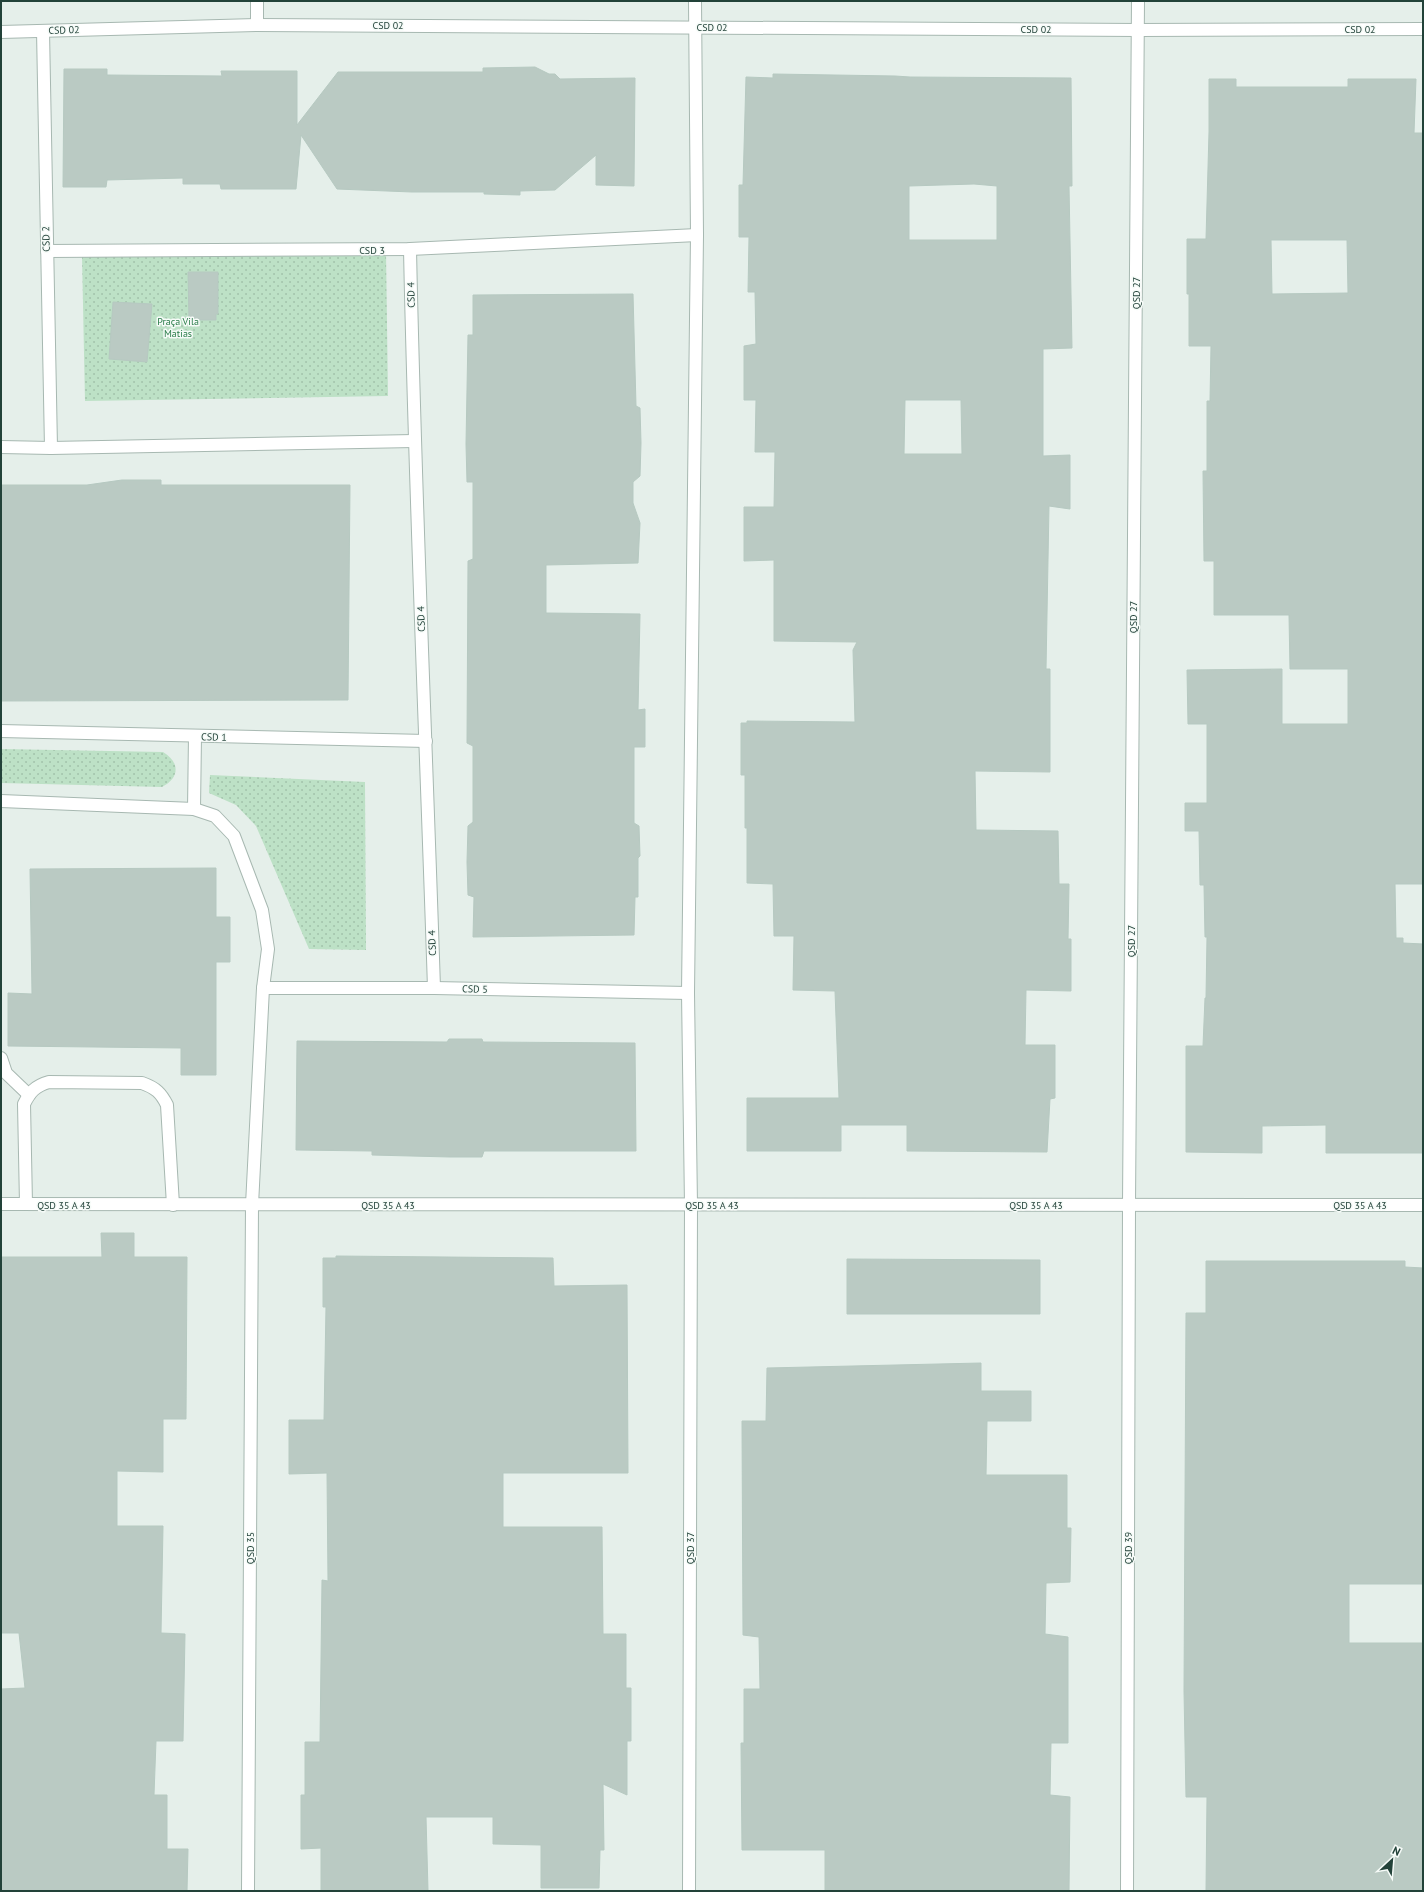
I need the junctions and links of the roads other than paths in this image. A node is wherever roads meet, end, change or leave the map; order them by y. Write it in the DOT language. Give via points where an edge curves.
graph roads {
  1 [pos="257,1"];
  2 [pos="695,1"];
  3 [pos="1138,1"];
  4 [pos="258,25"];
  5 [pos="695,27"];
  6 [pos="1423,28"];
  7 [pos="1138,30"];
  8 [pos="43,31"];
  9 [pos="1,32"];
  10 [pos="697,235"];
  11 [pos="410,249"];
  12 [pos="47,251"];
  13 [pos="414,441"];
  14 [pos="1,447"];
  15 [pos="51,448"];
  16 [pos="1,732"];
  17 [pos="195,736"];
  18 [pos="426,741"];
  19 [pos="1,801"];
  20 [pos="194,809"];
  21 [pos="263,988"];
  22 [pos="434,988"];
  23 [pos="688,992"];
  24 [pos="1,1058"];
  25 [pos="28,1095"];
  26 [pos="1,1204"];
  27 [pos="26,1204"];
  28 [pos="173,1205"];
  29 [pos="252,1205"];
  30 [pos="691,1205"];
  31 [pos="1129,1205"];
  32 [pos="1423,1205"];
  33 [pos="248,1891"];
  34 [pos="689,1891"];
  35 [pos="1127,1891"];
  1 -- 4 [label="street"];
  2 -- 5 [label="street, QSD 37"];
  3 -- 7 [label="street, QSD 27"];
  4 -- 5 [label="street, CSD 02"];
  4 -- 8 [label="street, CSD 02"];
  5 -- 7 [label="street, CSD 02"];
  5 -- 10 [label="street, QSD 37"];
  6 -- 7 [label="street, CSD 02"];
  7 -- 31 [label="street, QSD 27"];
  8 -- 9 [label="street, CSD 02"];
  8 -- 12 [label="street, CSD 2"];
  10 -- 11 [label="street, CSD 3"];
  10 -- 23 [label="street, QSD 37"];
  11 -- 12 [label="street, CSD 3"];
  11 -- 13 [label="street, CSD 4"];
  12 -- 15 [label="street, CSD 2"];
  13 -- 15 [label="street"];
  13 -- 18 [label="street, CSD 4"];
  14 -- 15 [label="street"];
  16 -- 17 [label="street, CSD 1"];
  17 -- 18 [label="street, CSD 1"];
  17 -- 20 [label="street"];
  18 -- 22 [label="street, CSD 4"];
  19 -- 20 [label="street, QSD 35"];
  20 -- 21 [label="street, QSD 35" via="215,816 234,836 262,910 268,949"];
  21 -- 22 [label="street, CSD 5"];
  21 -- 29 [label="street, QSD 35"];
  22 -- 23 [label="street, CSD 5"];
  23 -- 30 [label="street, QSD 37"];
  24 -- 25 [label="street" via="6,1073"];
  25 -- 27 [label="street" via="24,1104"];
  25 -- 28 [label="street" via="37,1086 49,1082 142,1084 153,1087 162,1094 167,1105"];
  26 -- 27 [label="street, QSD 35 A 43"];
  27 -- 28 [label="street, QSD 35 A 43"];
  28 -- 29 [label="street, QSD 35 A 43"];
  29 -- 30 [label="street, QSD 35 A 43"];
  29 -- 33 [label="street, QSD 35"];
  30 -- 31 [label="street, QSD 35 A 43"];
  30 -- 34 [label="street, QSD 37"];
  31 -- 32 [label="street, QSD 35 A 43"];
  31 -- 35 [label="street, QSD 39"];
}
